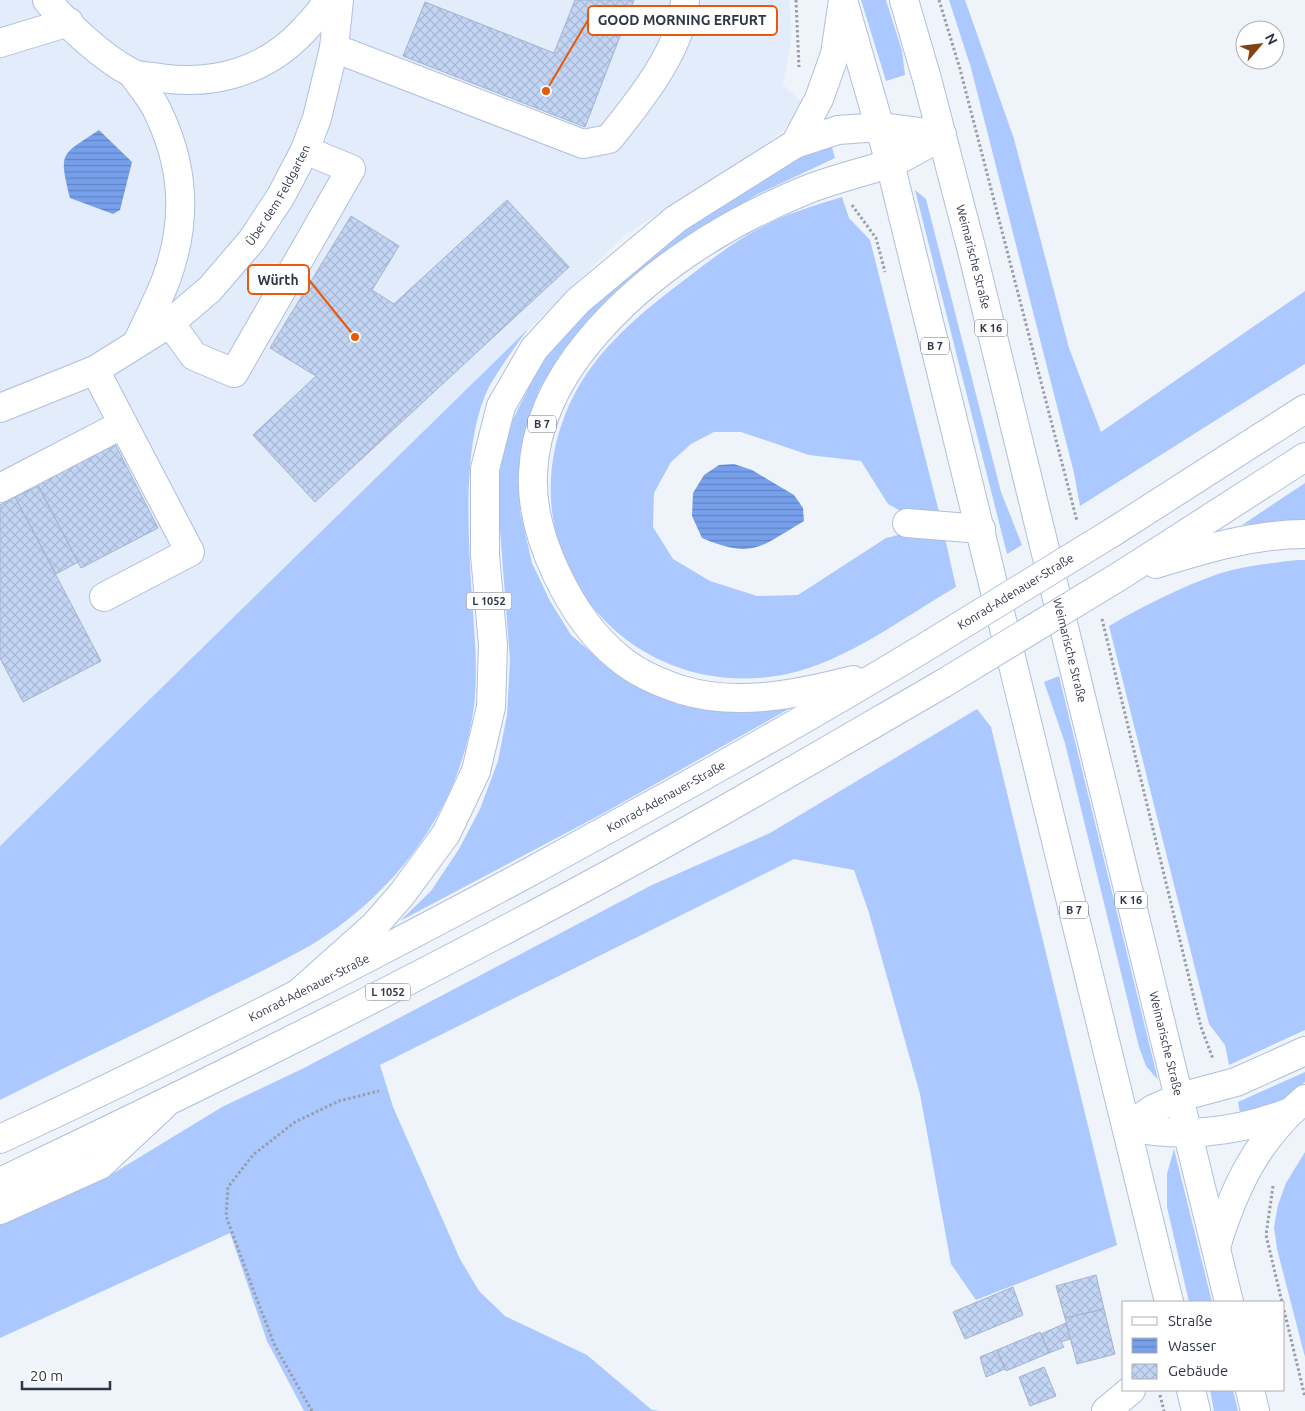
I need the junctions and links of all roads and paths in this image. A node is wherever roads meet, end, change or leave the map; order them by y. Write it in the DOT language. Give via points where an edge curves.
graph roads {
  1 [pos="47,0"];
  2 [pos="328,0"];
  3 [pos="339,0"];
  4 [pos="685,0"];
  5 [pos="796,0"];
  6 [pos="843,0"];
  7 [pos="904,0"];
  8 [pos="69,22"];
  9 [pos="0,43"];
  10 [pos="334,48"];
  11 [pos="132,73"];
  12 [pos="798,77"];
  13 [pos="880,127"];
  14 [pos="942,135"];
  15 [pos="795,144"];
  16 [pos="305,150"];
  17 [pos="890,163"];
  18 [pos="170,323"];
  19 [pos="137,343"];
  20 [pos="95,370"];
  21 [pos="0,408"];
  22 [pos="1305,409"];
  23 [pos="123,424"];
  24 [pos="1305,457"];
  25 [pos="0,488"];
  26 [pos="907,523"];
  27 [pos="981,529"];
  28 [pos="1305,534"];
  29 [pos="1123,574"];
  30 [pos="104,597"];
  31 [pos="884,672"];
  32 [pos="302,991"];
  33 [pos="1305,1051"];
  34 [pos="379,1091"];
  35 [pos="1180,1097"];
  36 [pos="166,1103"];
  37 [pos="1296,1106"];
  38 [pos="1127,1127"];
  39 [pos="1189,1134"];
  40 [pos="0,1139"];
  41 [pos="1276,1176"];
  42 [pos="0,1182"];
  43 [pos="0,1210"];
  44 [pos="1216,1247"];
  45 [pos="1169,1301"];
  46 [pos="1229,1301"];
  47 [pos="1282,1301"];
  48 [pos="1285,1314"];
  49 [pos="1130,1391"];
  50 [pos="1159,1391"];
  51 [pos="1190,1391"];
  52 [pos="1250,1391"];
  53 [pos="1305,1397"];
  54 [pos="312,1411"];
  55 [pos="1106,1411"];
  56 [pos="1164,1411"];
  57 [pos="1196,1411"];
  58 [pos="1255,1411"];
  1 -- 8 [label="main road"];
  2 -- 11 [label="main road" via="291,44 260,65 228,77 183,81"];
  3 -- 10 [label="main road, Über dem Feldgarten"];
  4 -- 10 [label="main road" via="684,19 650,88 609,139 583,144"];
  5 -- 12 [label="path"];
  6 -- 13 [label="main road"];
  6 -- 15 [label="main road" via="835,54 819,99"];
  7 -- 14 [label="main road, Weimarische Straße / K 16"];
  8 -- 9 [label="main road"];
  8 -- 11 [label="main road"];
  10 -- 16 [label="main road, Über dem Feldgarten"];
  11 -- 19 [label="main road" via="155,107 171,146 180,180 180,224 167,277"];
  13 -- 14 [label="main road"];
  13 -- 15 [label="main road" via="838,130"];
  13 -- 17 [label="main road"];
  14 -- 17 [label="main road"];
  14 -- 35 [label="main road, Weimarische Straße / K 16" via="1040,520"];
  15 -- 32 [label="main road, L 1052" via="676,219 578,301 534,349 501,406 485,469 485,555 493,654 491,707 476,771 446,834 402,894 374,926"];
  16 -- 18 [label="main road, Über dem Feldgarten" via="281,196 252,240 210,289"];
  16 -- 18 [label="main road" via="351,169 234,374 194,356"];
  17 -- 27 [label="main road, B 7"];
  17 -- 31 [label="main road, B 7" via="824,183 750,214 676,261 630,300 590,339 564,374 543,416 533,474 540,534 559,581 589,626 618,658 647,676 684,690 723,697 760,698 831,686"];
  18 -- 19 [label="main road, Über dem Feldgarten"];
  19 -- 20 [label="main road, Über dem Feldgarten"];
  20 -- 21 [label="main road, Über dem Feldgarten"];
  20 -- 23 [label="main road"];
  22 -- 31 [label="main road, Konrad-Adenauer-Straße / B 7, bridge" via="1113,532"];
  23 -- 25 [label="main road"];
  23 -- 30 [label="main road" via="190,552"];
  24 -- 29 [label="main road"];
  26 -- 27 [label="main road"];
  27 -- 38 [label="main road, B 7"];
  28 -- 29 [label="main road" via="1252,539 1200,550"];
  29 -- 36 [label="main road, L 1052, bridge" via="769,785 582,889 384,994"];
  31 -- 32 [label="main road, Konrad-Adenauer-Straße / L 1052" via="660,801 408,938"];
  32 -- 40 [label="main road, Konrad-Adenauer-Straße / L 1052" via="100,1093"];
  33 -- 35 [label="main road" via="1236,1082"];
  34 -- 54 [label="path" via="339,1101 295,1122 253,1155 228,1187 226,1216 259,1305 275,1346"];
  35 -- 38 [label="main road" via="1153,1109"];
  35 -- 39 [label="main road, Weimarische Straße / K 16"];
  36 -- 42 [label="main road, L 1052"];
  36 -- 43 [label="main road" via="100,1165"];
  37 -- 39 [label="main road" via="1256,1125"];
  37 -- 44 [label="main road" via="1270,1136 1242,1177 1230,1202"];
  38 -- 39 [label="main road"];
  38 -- 45 [label="main road, B 7"];
  39 -- 44 [label="main road, Weimarische Straße / K 16"];
  41 -- 47 [label="path" via="1268,1205 1266,1235"];
  44 -- 46 [label="main road, Weimarische Straße"];
  48 -- 53 [label="path"];
  49 -- 55 [label="main road"];
  50 -- 56 [label="path"];
  51 -- 57 [label="main road"];
  52 -- 58 [label="main road"];
}
